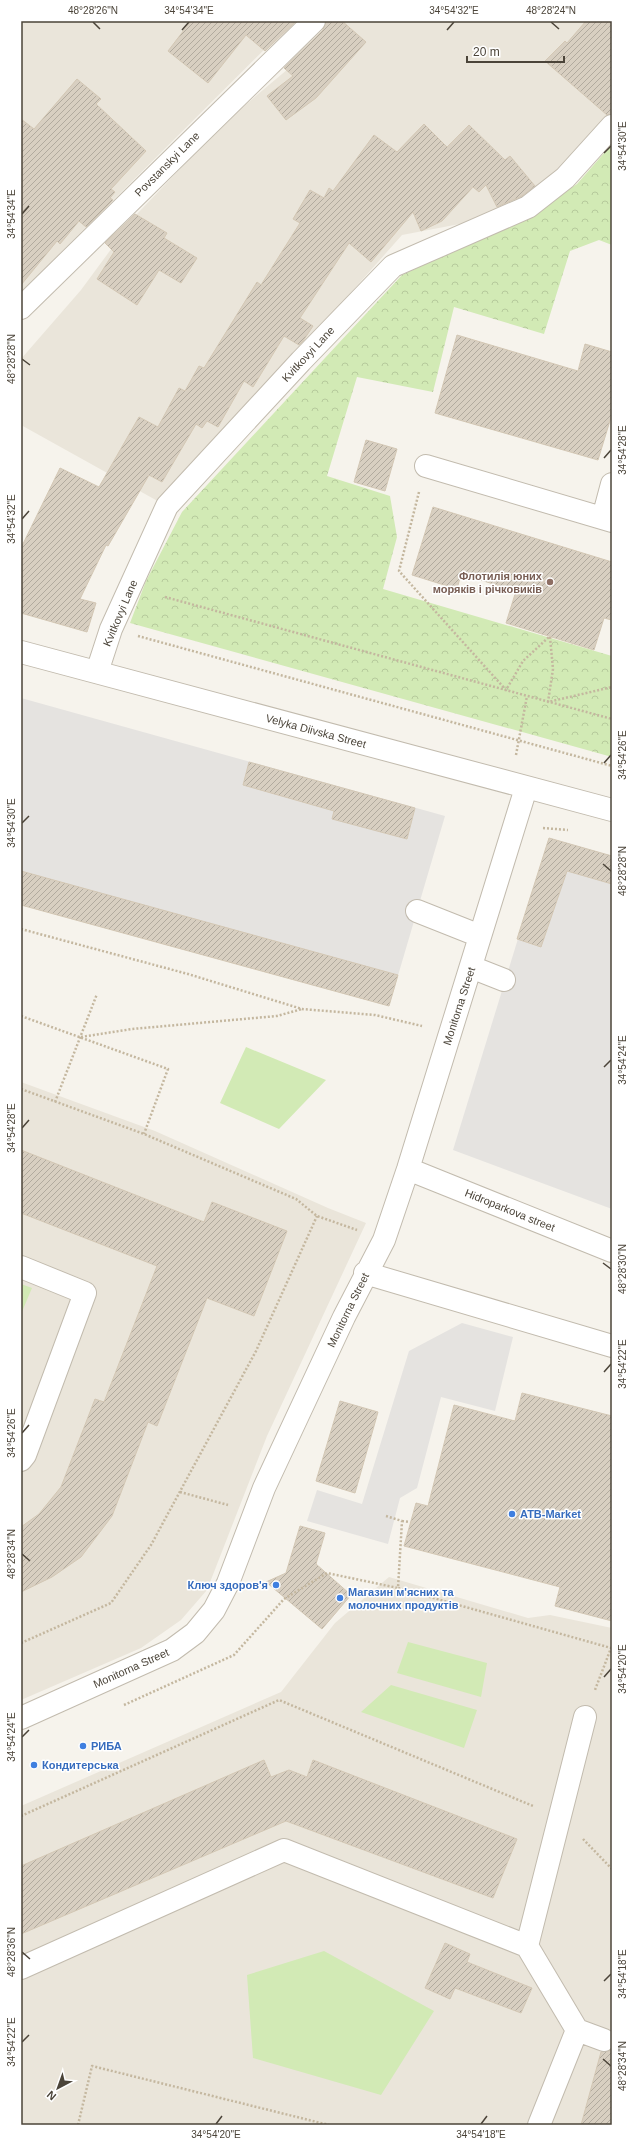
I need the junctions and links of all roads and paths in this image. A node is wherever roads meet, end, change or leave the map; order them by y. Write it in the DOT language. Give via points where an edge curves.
graph roads {
  1 [pos="314,21"];
  2 [pos="612,126"];
  3 [pos="21,308"];
  4 [pos="426,466"];
  5 [pos="612,484"];
  6 [pos="608,519"];
  7 [pos="165,597"];
  8 [pos="111,629"];
  9 [pos="21,652"];
  10 [pos="97,672"];
  11 [pos="612,687"];
  12 [pos="506,690"];
  13 [pos="527,696"];
  14 [pos="548,702"];
  15 [pos="612,719"];
  16 [pos="518,740"];
  17 [pos="612,766"];
  18 [pos="526,788"];
  19 [pos="612,810"];
  20 [pos="538,828"];
  21 [pos="569,830"];
  22 [pos="417,911"];
  23 [pos="21,929"];
  24 [pos="480,936"];
  25 [pos="471,967"];
  26 [pos="504,980"];
  27 [pos="97,994"];
  28 [pos="302,1009"];
  29 [pos="21,1016"];
  30 [pos="450,1033"];
  31 [pos="80,1037"];
  32 [pos="21,1089"];
  33 [pos="55,1102"];
  34 [pos="144,1134"];
  35 [pos="408,1169"];
  36 [pos="317,1216"];
  37 [pos="384,1240"];
  38 [pos="612,1251"];
  39 [pos="21,1267"];
  40 [pos="365,1273"];
  41 [pos="612,1346"];
  42 [pos="21,1460"];
  43 [pos="264,1488"];
  44 [pos="180,1492"];
  45 [pos="386,1516"];
  46 [pos="402,1521"];
  47 [pos="410,1522"];
  48 [pos="21,1643"];
  49 [pos="585,1717"];
  50 [pos="21,1718"];
  51 [pos="21,1816"];
  52 [pos="560,1817"];
  53 [pos="612,1869"];
  54 [pos="527,1946"];
  55 [pos="21,1968"];
  56 [pos="577,2030"];
  57 [pos="604,2040"];
  58 [pos="78,2125"];
  59 [pos="329,2125"];
  60 [pos="539,2125"];
  1 -- 3 [label="street, Povstanskyi Lane"];
  2 -- 8 [label="street, Kvitkovyi Lane" via="565,178 528,208 393,266 301,360 167,506"];
  4 -- 6 [label="street"];
  4 -- 12 [label="path" via="399,571"];
  5 -- 6 [label="street"];
  7 -- 12 [label="path"];
  8 -- 10 [label="street, Kvitkovyi Lane"];
  8 -- 16 [label="path"];
  9 -- 10 [label="street, Velyka Diivska Street"];
  10 -- 18 [label="street, Velyka Diivska Street"];
  11 -- 14 [label="path"];
  12 -- 13 [label="path"];
  12 -- 14 [label="path" via="523,661 550,636 553,669"];
  13 -- 14 [label="path"];
  13 -- 16 [label="path"];
  14 -- 15 [label="path"];
  16 -- 17 [label="path"];
  18 -- 19 [label="street, Velyka Diivska Street"];
  18 -- 24 [label="street, Monitorna Street"];
  20 -- 21 [label="path"];
  22 -- 24 [label="street"];
  23 -- 28 [label="path" via="188,974"];
  24 -- 25 [label="street, Monitorna Street"];
  25 -- 26 [label="street"];
  25 -- 30 [label="street, Monitorna Street"];
  27 -- 31 [label="path"];
  28 -- 30 [label="path" via="375,1015"];
  28 -- 31 [label="path" via="277,1016 132,1029"];
  29 -- 31 [label="path"];
  30 -- 35 [label="street, Monitorna Street"];
  31 -- 33 [label="path"];
  31 -- 34 [label="path" via="168,1069"];
  32 -- 33 [label="path"];
  33 -- 34 [label="path"];
  34 -- 36 [label="path" via="296,1198"];
  35 -- 37 [label="street, Monitorna Street"];
  35 -- 38 [label="street, Hidroparkova street"];
  36 -- 37 [label="path"];
  36 -- 44 [label="path" via="256,1351"];
  37 -- 40 [label="street, Monitorna Street"];
  39 -- 42 [label="street" via="85,1293 25,1456"];
  40 -- 41 [label="street"];
  40 -- 43 [label="street, Monitorna Street"];
  43 -- 44 [label="path" via="239,1508"];
  43 -- 50 [label="street, Monitorna Street" via="228,1583 214,1610 195,1632 172,1650"];
  44 -- 48 [label="path" via="151,1545 111,1603"];
  45 -- 46 [label="path"];
  46 -- 47 [label="path"];
  46 -- 49 [label="path" via="398,1588 611,1648"];
  49 -- 52 [label="street"];
  51 -- 52 [label="path" via="279,1700"];
  52 -- 53 [label="path"];
  52 -- 54 [label="street"];
  54 -- 55 [label="street" via="284,1850"];
  54 -- 56 [label="street"];
  56 -- 57 [label="street"];
  56 -- 60 [label="street"];
  58 -- 59 [label="path" via="92,2066"];
}
